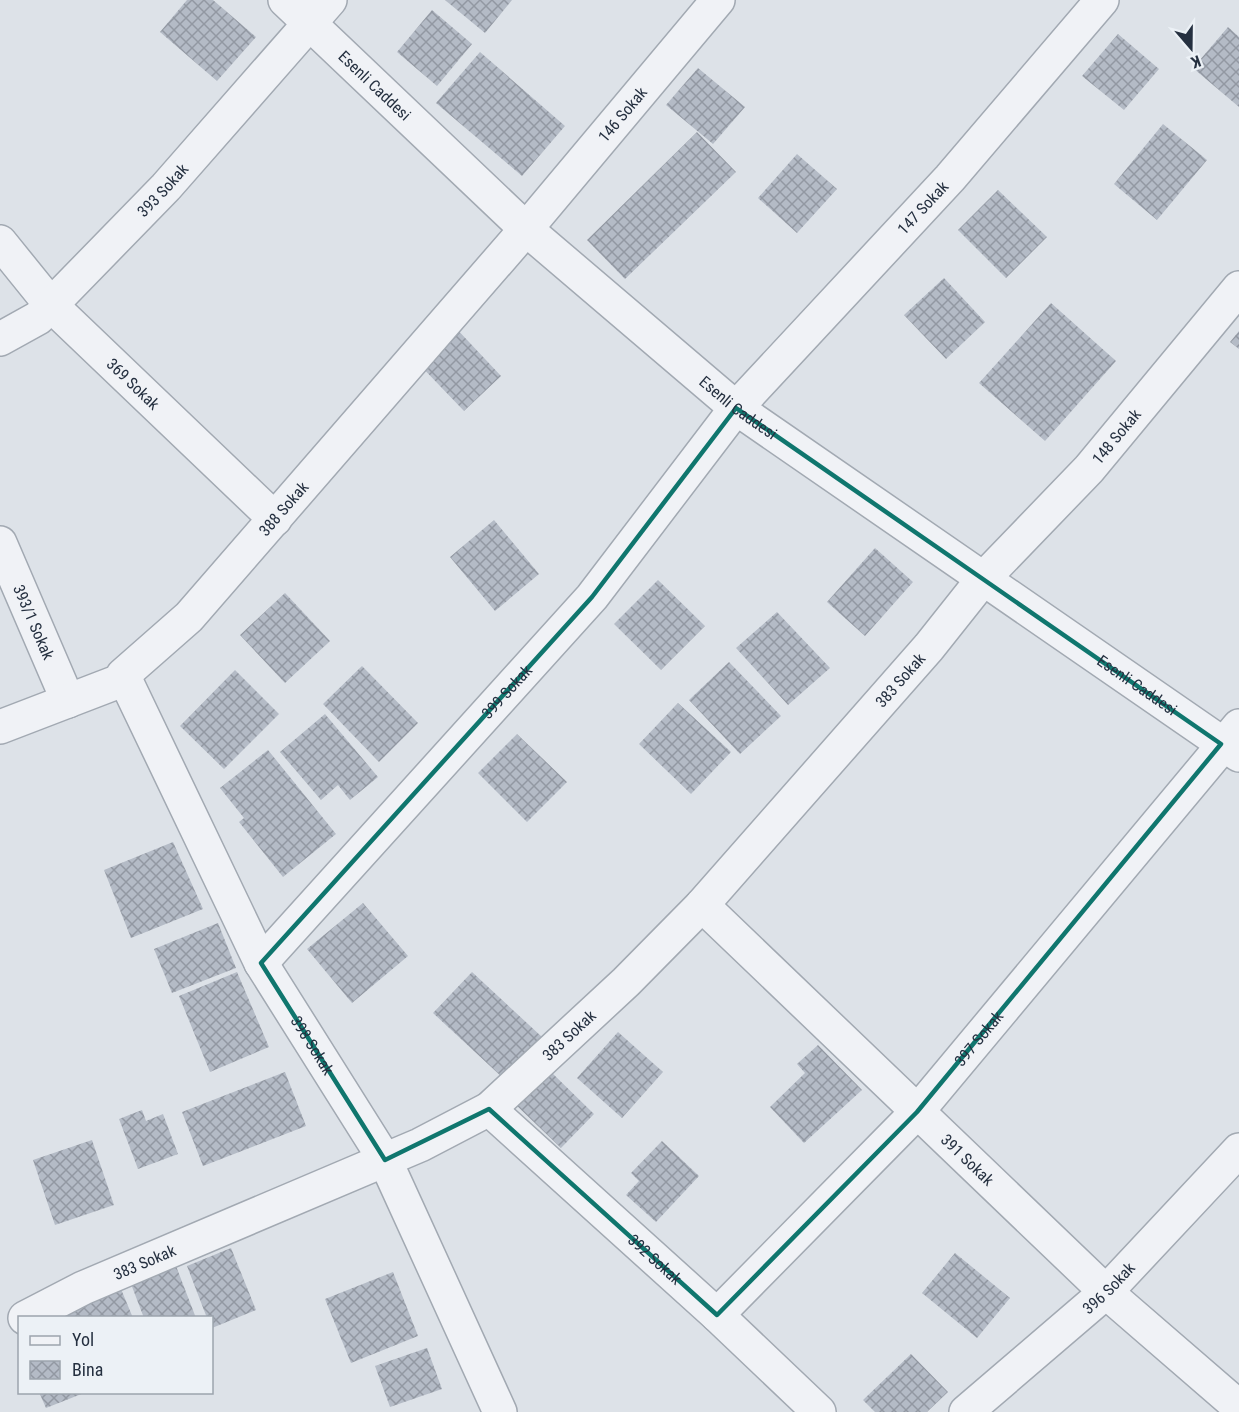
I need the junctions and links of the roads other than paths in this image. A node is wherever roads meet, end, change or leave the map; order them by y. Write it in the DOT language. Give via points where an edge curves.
graph roads {
  1 [pos="285,0"];
  2 [pos="718,0"];
  3 [pos="1102,0"];
  4 [pos="319,12"];
  5 [pos="526,229"];
  6 [pos="0,242"];
  7 [pos="1239,288"];
  8 [pos="51,305"];
  9 [pos="0,339"];
  10 [pos="736,408"];
  11 [pos="275,519"];
  12 [pos="0,543"];
  13 [pos="983,579"];
  14 [pos="125,679"];
  15 [pos="68,701"];
  16 [pos="0,728"];
  17 [pos="1233,742"];
  18 [pos="702,905"];
  19 [pos="261,963"];
  20 [pos="489,1109"];
  21 [pos="917,1112"];
  22 [pos="1239,1150"];
  23 [pos="385,1160"];
  24 [pos="1106,1292"];
  25 [pos="27,1316"];
  26 [pos="717,1316"];
  27 [pos="18,1321"];
  28 [pos="0,1330"];
  29 [pos="1239,1407"];
  30 [pos="491,1409"];
  31 [pos="819,1412"];
  32 [pos="966,1412"];
  1 -- 4 [label="street, Esenli Caddesi"];
  2 -- 5 [label="street, 146 Sokak"];
  3 -- 10 [label="street, 147 Sokak" via="950,178"];
  4 -- 5 [label="street, Esenli Caddesi"];
  4 -- 8 [label="street, 393 Sokak" via="166,187"];
  5 -- 10 [label="street, Esenli Caddesi"];
  5 -- 11 [label="street, 388 Sokak"];
  6 -- 8 [label="street, 369 Sokak"];
  7 -- 13 [label="street, 148 Sokak" via="1089,469"];
  8 -- 9 [label="street, 393 Sokak" via="38,318"];
  8 -- 11 [label="street, 369 Sokak"];
  10 -- 13 [label="street, Esenli Caddesi"];
  10 -- 19 [label="street, 399 Sokak" via="592,597"];
  11 -- 14 [label="street, 388 Sokak" via="189,617 123,675"];
  12 -- 15 [label="street, 393/1 Sokak"];
  13 -- 17 [label="street, Esenli Caddesi"];
  13 -- 18 [label="street, 383 Sokak" via="929,647"];
  14 -- 15 [label="street, 388 Sokak"];
  14 -- 19 [label="street, 398 Sokak"];
  15 -- 16 [label="street, 388 Sokak"];
  17 -- 21 [label="street, 397 Sokak"];
  18 -- 20 [label="street, 383 Sokak" via="626,982"];
  18 -- 21 [label="street, 391 Sokak"];
  19 -- 23 [label="street, 398 Sokak"];
  20 -- 23 [label="street, 383 Sokak"];
  20 -- 26 [label="street, 392 Sokak"];
  21 -- 24 [label="street, 391 Sokak"];
  21 -- 26 [label="street, 397 Sokak"];
  22 -- 24 [label="street, 396 Sokak"];
  23 -- 25 [label="street, 383 Sokak" via="83,1288"];
  23 -- 30 [label="street, 398 Sokak"];
  24 -- 29 [label="street, 391 Sokak"];
  24 -- 32 [label="street, 396 Sokak"];
  26 -- 31 [label="street, 392 Sokak"];
  27 -- 28 [label="street"];
}
